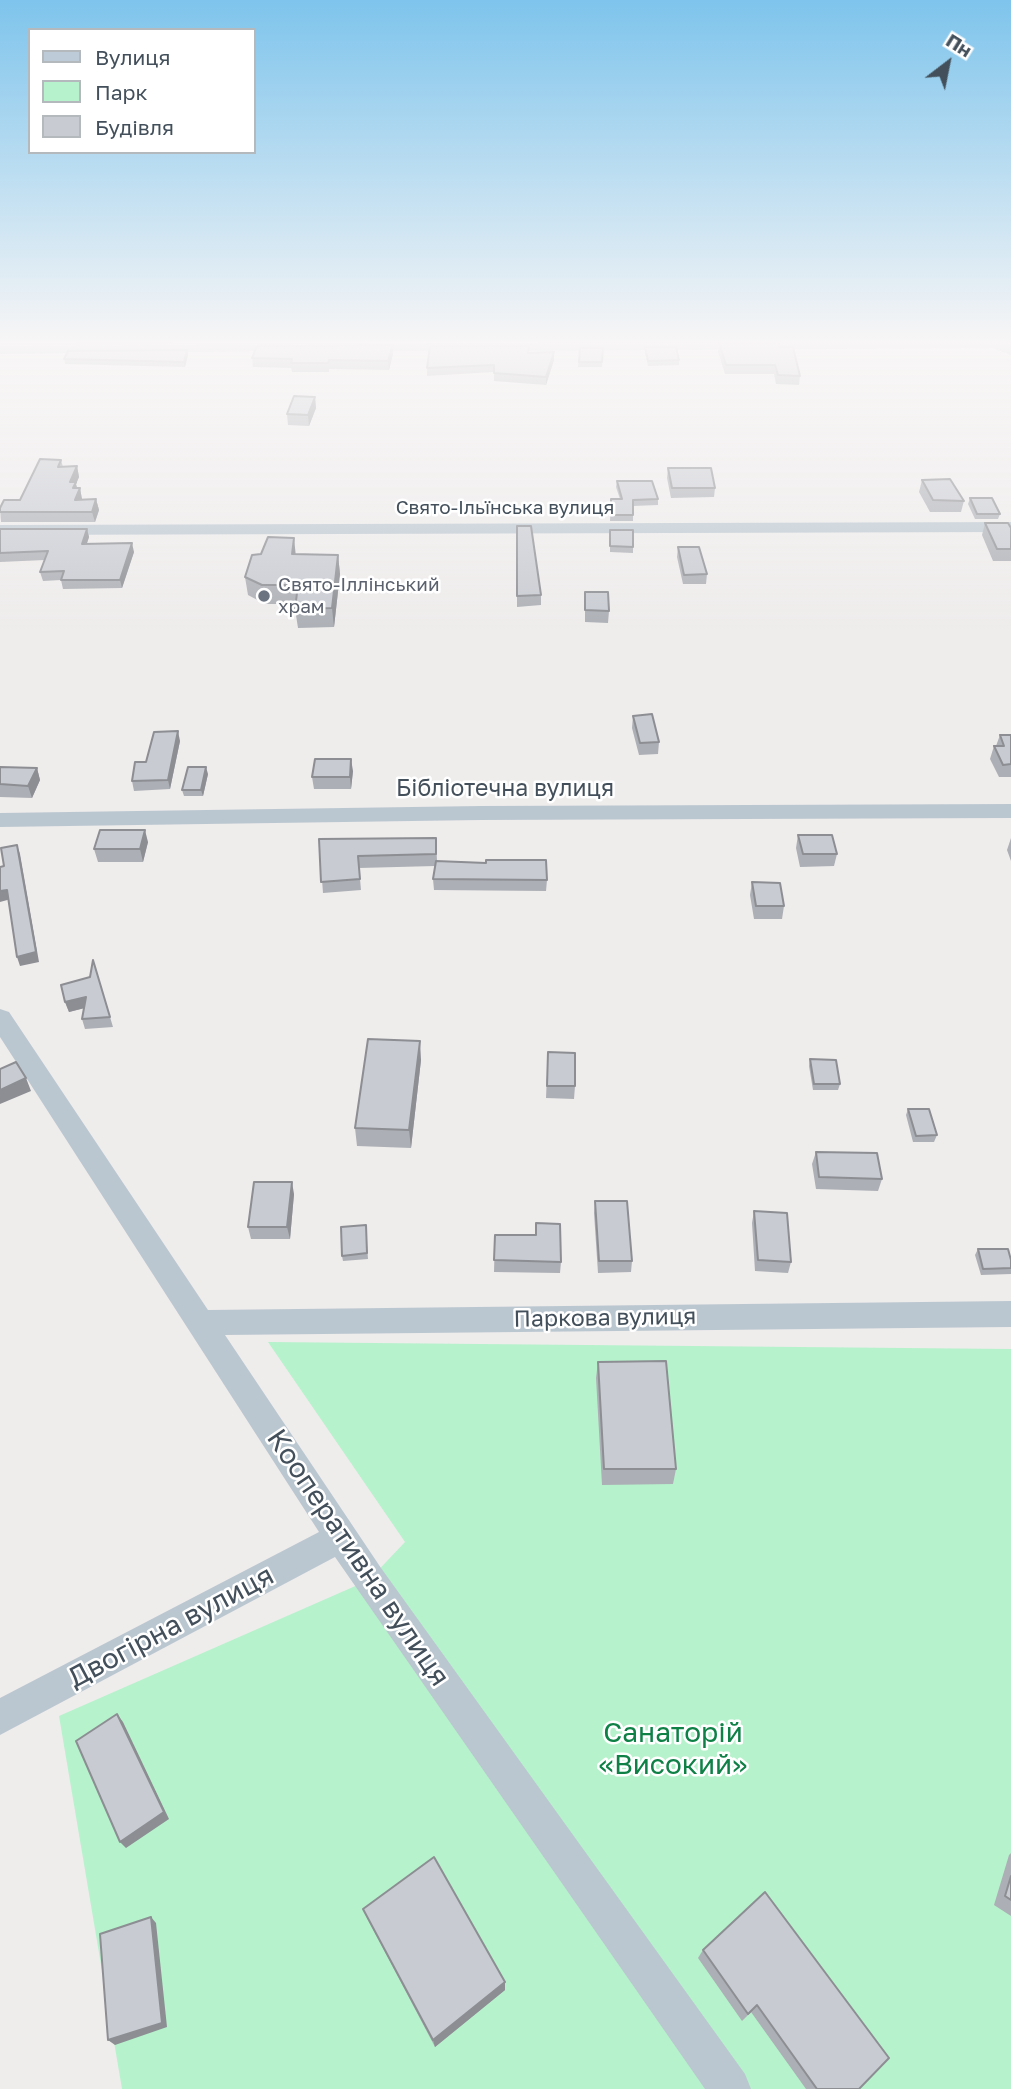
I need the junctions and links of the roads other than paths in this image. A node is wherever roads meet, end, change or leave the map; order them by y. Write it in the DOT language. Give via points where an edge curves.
graph roads {
  1 [pos="1011,527"];
  2 [pos="0,530"];
  3 [pos="1011,811"];
  4 [pos="0,820"];
  5 [pos="0,1018"];
  6 [pos="1011,1314"];
  7 [pos="200,1323"];
  8 [pos="341,1537"];
  9 [pos="0,1717"];
  10 [pos="730,2089"];
  1 -- 2 [label="street, Свято-Ільїнська вулиця"];
  3 -- 4 [label="street, Бібліотечна вулиця"];
  5 -- 7 [label="street, Кооперативна вулиця"];
  6 -- 7 [label="street, Паркова вулиця"];
  7 -- 8 [label="street, Кооперативна вулиця"];
  8 -- 9 [label="street, Двогірна вулиця"];
  8 -- 10 [label="street, Кооперативна вулиця"];
}
